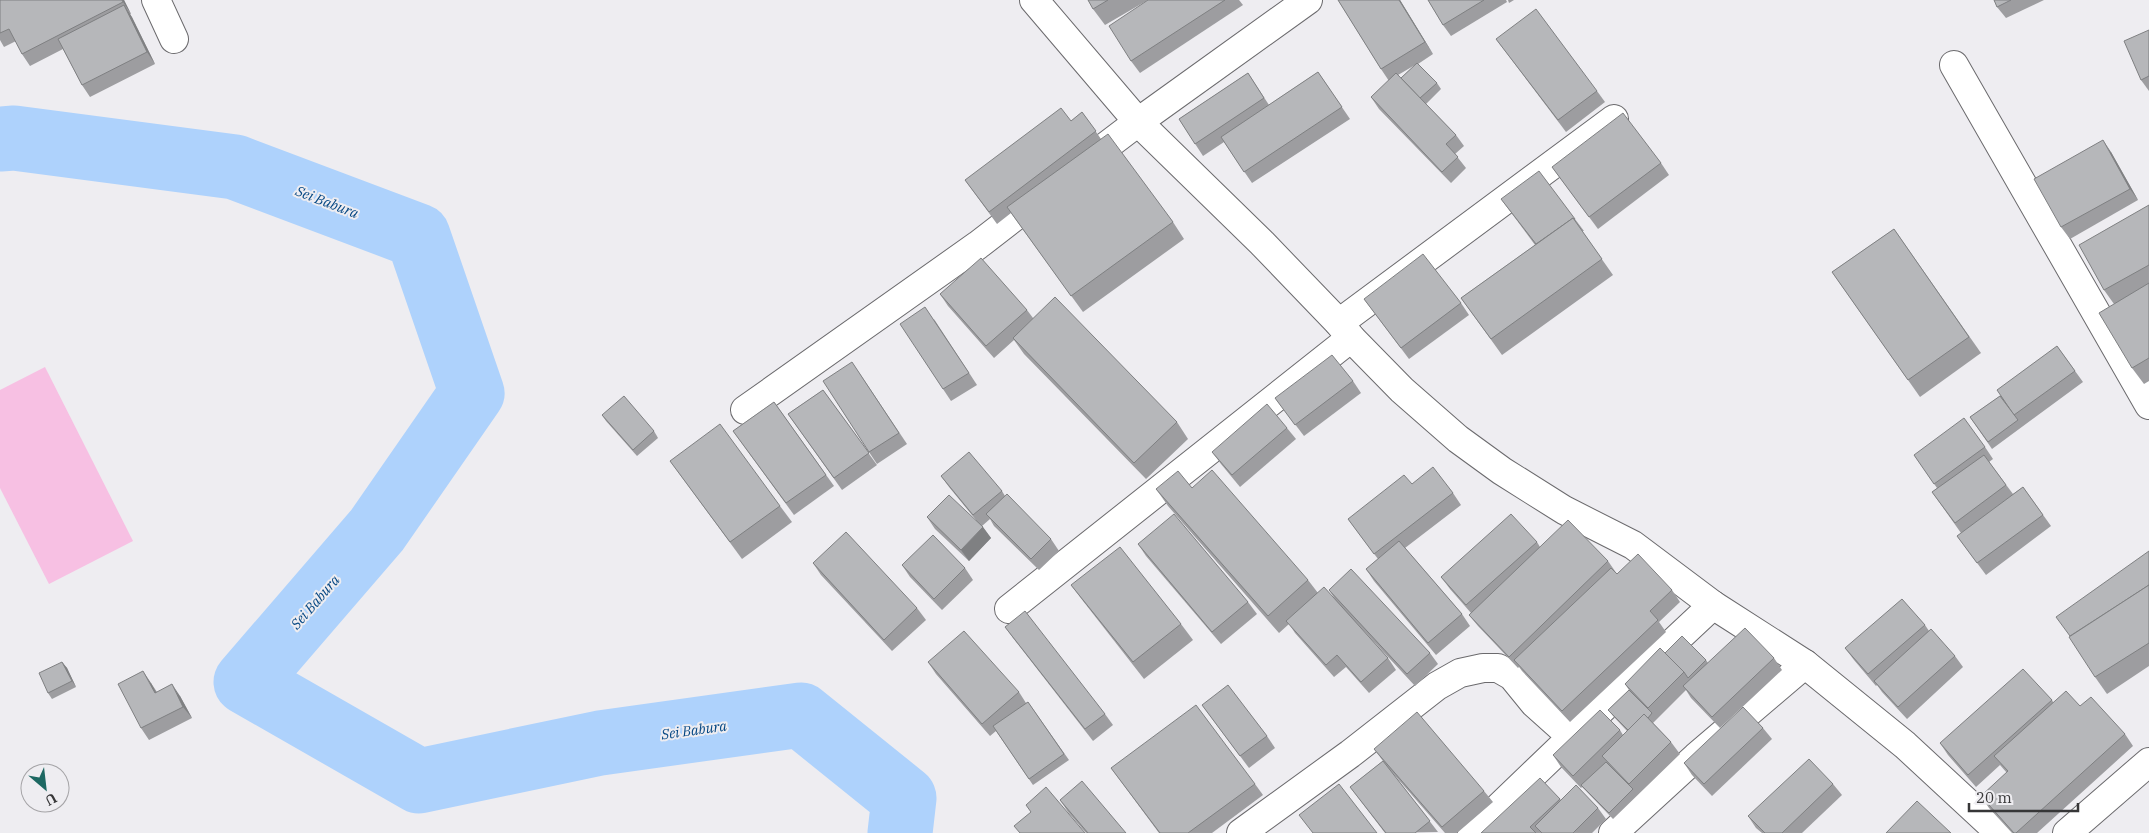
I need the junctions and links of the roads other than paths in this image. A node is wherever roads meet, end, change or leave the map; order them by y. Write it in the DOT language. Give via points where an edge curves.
graph roads {
  1 [pos="156,0"];
  2 [pos="1034,0"];
  3 [pos="1308,0"];
  4 [pos="174,39"];
  5 [pos="1954,66"];
  6 [pos="1614,119"];
  7 [pos="1138,122"];
  8 [pos="1345,331"];
  9 [pos="2149,405"];
  10 [pos="745,410"];
  11 [pos="1712,605"];
  12 [pos="1009,609"];
  13 [pos="1805,664"];
  14 [pos="1572,737"];
  15 [pos="2149,762"];
  16 [pos="1241,833"];
  17 [pos="1472,833"];
  18 [pos="1613,833"];
  19 [pos="2000,833"];
  20 [pos="2067,833"];
  1 -- 4 [label="street"];
  2 -- 7 [label="street"];
  3 -- 7 [label="street"];
  5 -- 9 [label="street"];
  6 -- 8 [label="street"];
  7 -- 8 [label="street" via="1262,243"];
  7 -- 10 [label="street" via="978,244"];
  8 -- 11 [label="street" via="1402,390 1502,471 1564,510 1633,545"];
  8 -- 12 [label="street"];
  11 -- 13 [label="street"];
  11 -- 14 [label="street"];
  13 -- 18 [label="street"];
  13 -- 19 [label="street" via="1905,745"];
  14 -- 16 [label="street" via="1534,703 1512,676 1498,668 1460,673"];
  14 -- 17 [label="street"];
  15 -- 20 [label="street"];
}
